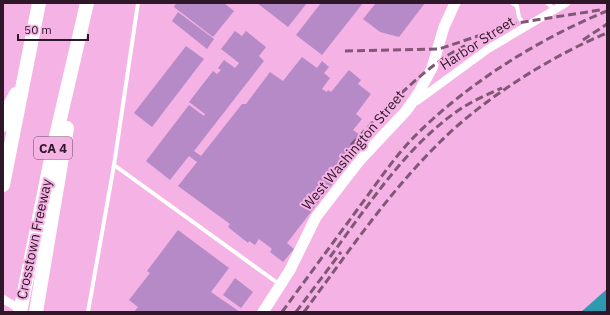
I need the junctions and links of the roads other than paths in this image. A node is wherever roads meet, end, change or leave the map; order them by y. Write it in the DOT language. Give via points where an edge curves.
graph roads {
  1 [pos="39,3"];
  2 [pos="87,3"];
  3 [pos="138,3"];
  4 [pos="455,3"];
  5 [pos="512,3"];
  6 [pos="547,3"];
  7 [pos="566,3"];
  8 [pos="554,9"];
  9 [pos="83,21"];
  10 [pos="525,26"];
  11 [pos="24,79"];
  12 [pos="406,111"];
  13 [pos="3,125"];
  14 [pos="114,165"];
  15 [pos="3,185"];
  16 [pos="281,286"];
  17 [pos="3,299"];
  18 [pos="20,312"];
  19 [pos="25,312"];
  20 [pos="36,312"];
  21 [pos="88,312"];
  22 [pos="263,312"];
  1 -- 11 [label="highway"];
  2 -- 9 [label="highway, Crosstown Freeway / CA 4"];
  3 -- 14 [label="lane"];
  4 -- 12 [label="street, West Washington Street" via="444,27 437,57 429,76"];
  5 -- 10 [label="lane" via="517,6 519,17"];
  6 -- 8 [label="lane"];
  7 -- 8 [label="street, Harbor Street"];
  8 -- 10 [label="street, Harbor Street"];
  9 -- 18 [label="highway, Crosstown Freeway / CA 4" via="53,149"];
  9 -- 20 [label="highway"];
  10 -- 12 [label="street, Harbor Street" via="425,93"];
  11 -- 13 [label="highway" via="6,113"];
  11 -- 15 [label="highway"];
  12 -- 16 [label="street, West Washington Street" via="360,160 316,217"];
  14 -- 16 [label="lane"];
  14 -- 21 [label="lane"];
  16 -- 22 [label="street, West Washington Street"];
  17 -- 19 [label="street"];
}
